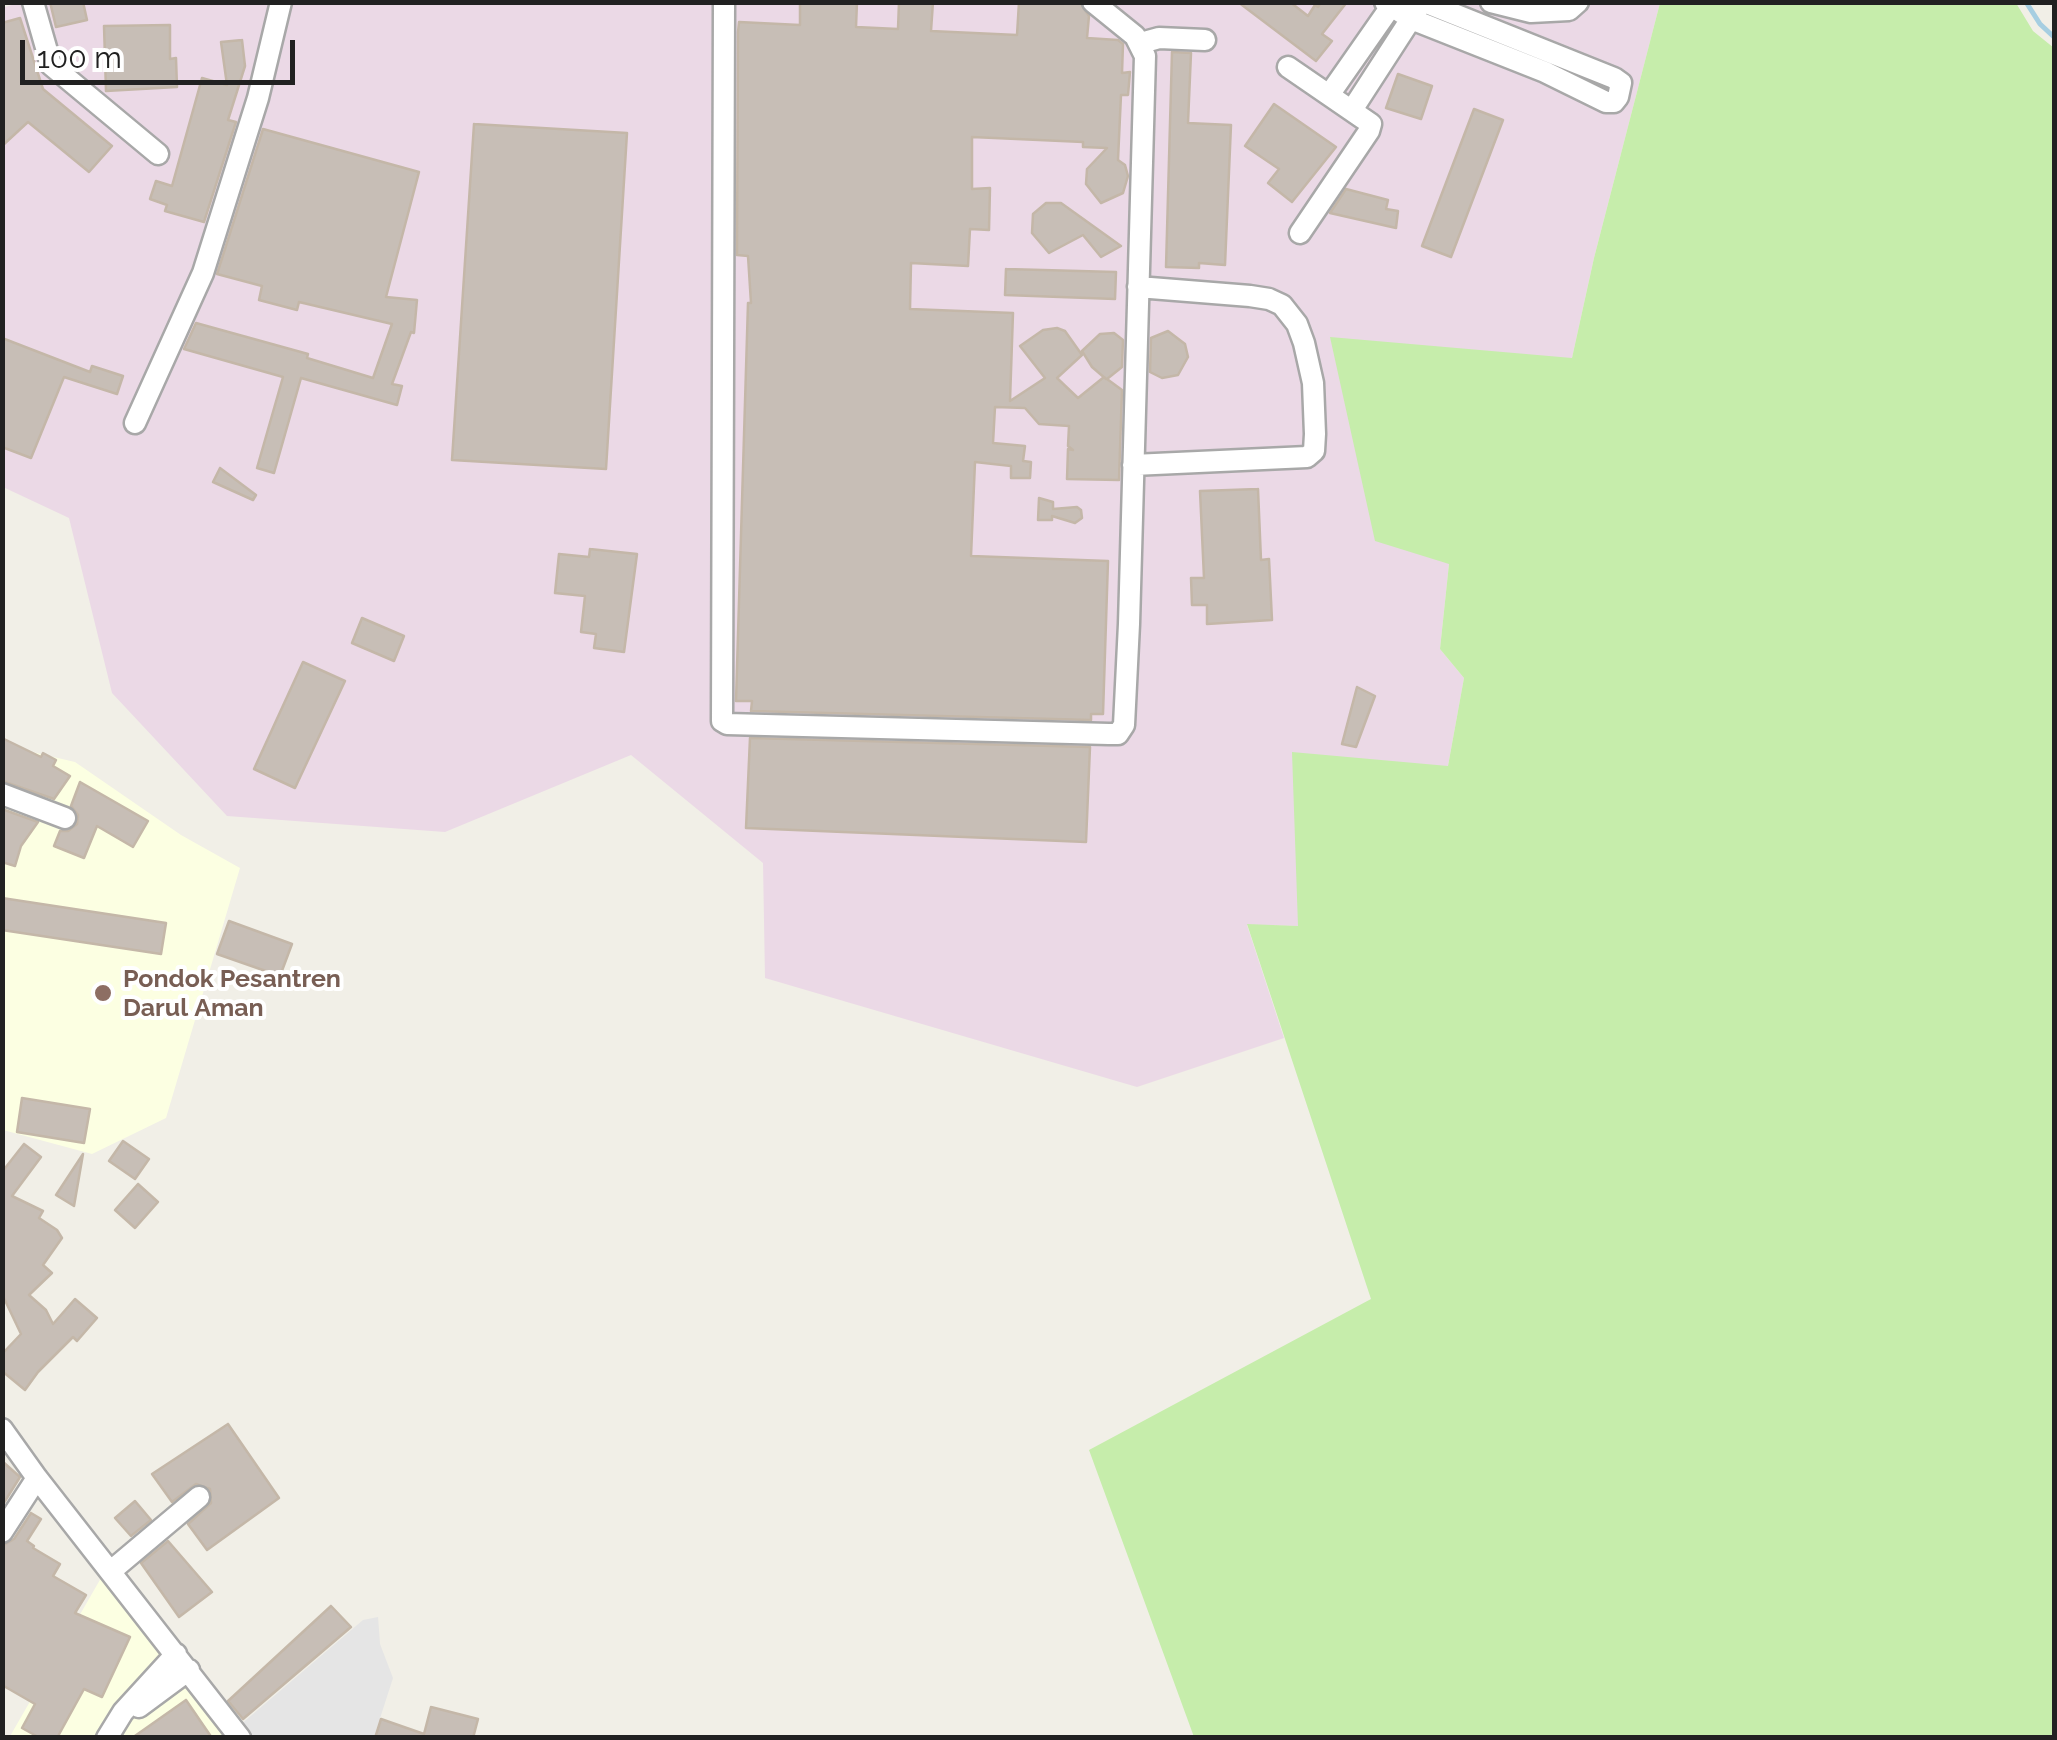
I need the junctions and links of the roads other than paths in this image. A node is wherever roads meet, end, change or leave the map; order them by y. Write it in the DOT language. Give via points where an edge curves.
graph roads {
  1 [pos="33,2"];
  2 [pos="281,2"];
  3 [pos="724,2"];
  4 [pos="1092,2"];
  5 [pos="1491,2"];
  6 [pos="1578,2"];
  7 [pos="1390,4"];
  8 [pos="1419,8"];
  9 [pos="1205,40"];
  10 [pos="1141,43"];
  11 [pos="1288,67"];
  12 [pos="1329,95"];
  13 [pos="1352,110"];
  14 [pos="158,154"];
  15 [pos="1300,232"];
  16 [pos="1138,287"];
  17 [pos="135,423"];
  18 [pos="1133,466"];
  19 [pos="2,794"];
  20 [pos="65,818"];
  21 [pos="2,1428"];
  22 [pos="37,1478"];
  23 [pos="199,1497"];
  24 [pos="2,1532"];
  25 [pos="110,1571"];
  26 [pos="182,1662"];
  27 [pos="107,1738"];
  28 [pos="240,1738"];
  1 -- 14 [label="street" via="51,65"];
  2 -- 17 [label="street" via="203,273"];
  3 -- 18 [label="street" via="724,723 1118,734 1124,725"];
  4 -- 10 [label="street"];
  5 -- 6 [label="street" via="1532,12 1569,10"];
  7 -- 8 [label="street"];
  7 -- 12 [label="street"];
  8 -- 8 [label="street" via="1614,78 1618,97 1606,102"];
  8 -- 13 [label="street"];
  9 -- 10 [label="street"];
  10 -- 16 [label="street"];
  11 -- 12 [label="street"];
  12 -- 13 [label="street"];
  13 -- 15 [label="street" via="1369,122 1369,131"];
  16 -- 18 [label="street"];
  16 -- 18 [label="street" via="1269,298 1282,305 1298,324 1307,356 1315,434 1307,457"];
  19 -- 20 [label="street"];
  21 -- 22 [label="street"];
  22 -- 24 [label="street"];
  22 -- 25 [label="street"];
  23 -- 25 [label="street"];
  25 -- 26 [label="street"];
  26 -- 27 [label="street" via="137,1708 123,1712"];
  26 -- 28 [label="street"];
}
